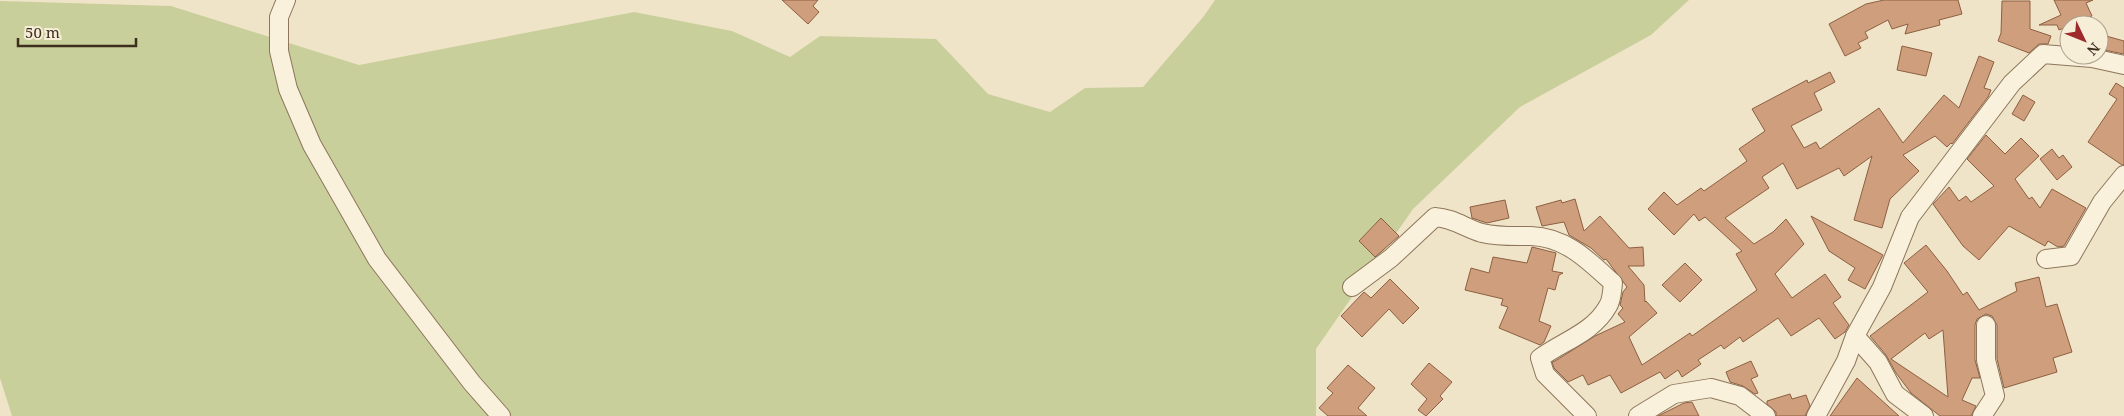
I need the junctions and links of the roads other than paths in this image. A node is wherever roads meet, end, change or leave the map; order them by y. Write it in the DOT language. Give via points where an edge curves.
graph roads {
  1 [pos="286,0"];
  2 [pos="2124,65"];
  3 [pos="2124,175"];
  4 [pos="2046,259"];
  5 [pos="1352,287"];
  6 [pos="1986,325"];
  7 [pos="1855,336"];
  8 [pos="501,416"];
  9 [pos="1587,416"];
  10 [pos="1638,416"];
  11 [pos="1766,416"];
  12 [pos="1816,416"];
  13 [pos="1924,416"];
  14 [pos="1982,416"];
  1 -- 8 [label="street" via="279,17 279,51 288,88 312,145 377,259"];
  2 -- 7 [label="street" via="2092,58 2043,54 2012,83 1910,217 1882,287"];
  3 -- 4 [label="street" via="2102,202 2071,256"];
  5 -- 9 [label="street" via="1391,258 1435,218 1449,218 1479,232 1503,237 1533,236 1560,242 1583,255 1613,283 1609,305 1584,333 1540,358 1545,374"];
  6 -- 14 [label="street" via="1986,360 1995,396"];
  7 -- 12 [label="street" via="1846,361"];
  7 -- 13 [label="street" via="1878,362 1895,394"];
  10 -- 11 [label="street" via="1674,394 1711,388 1740,396"];
}
